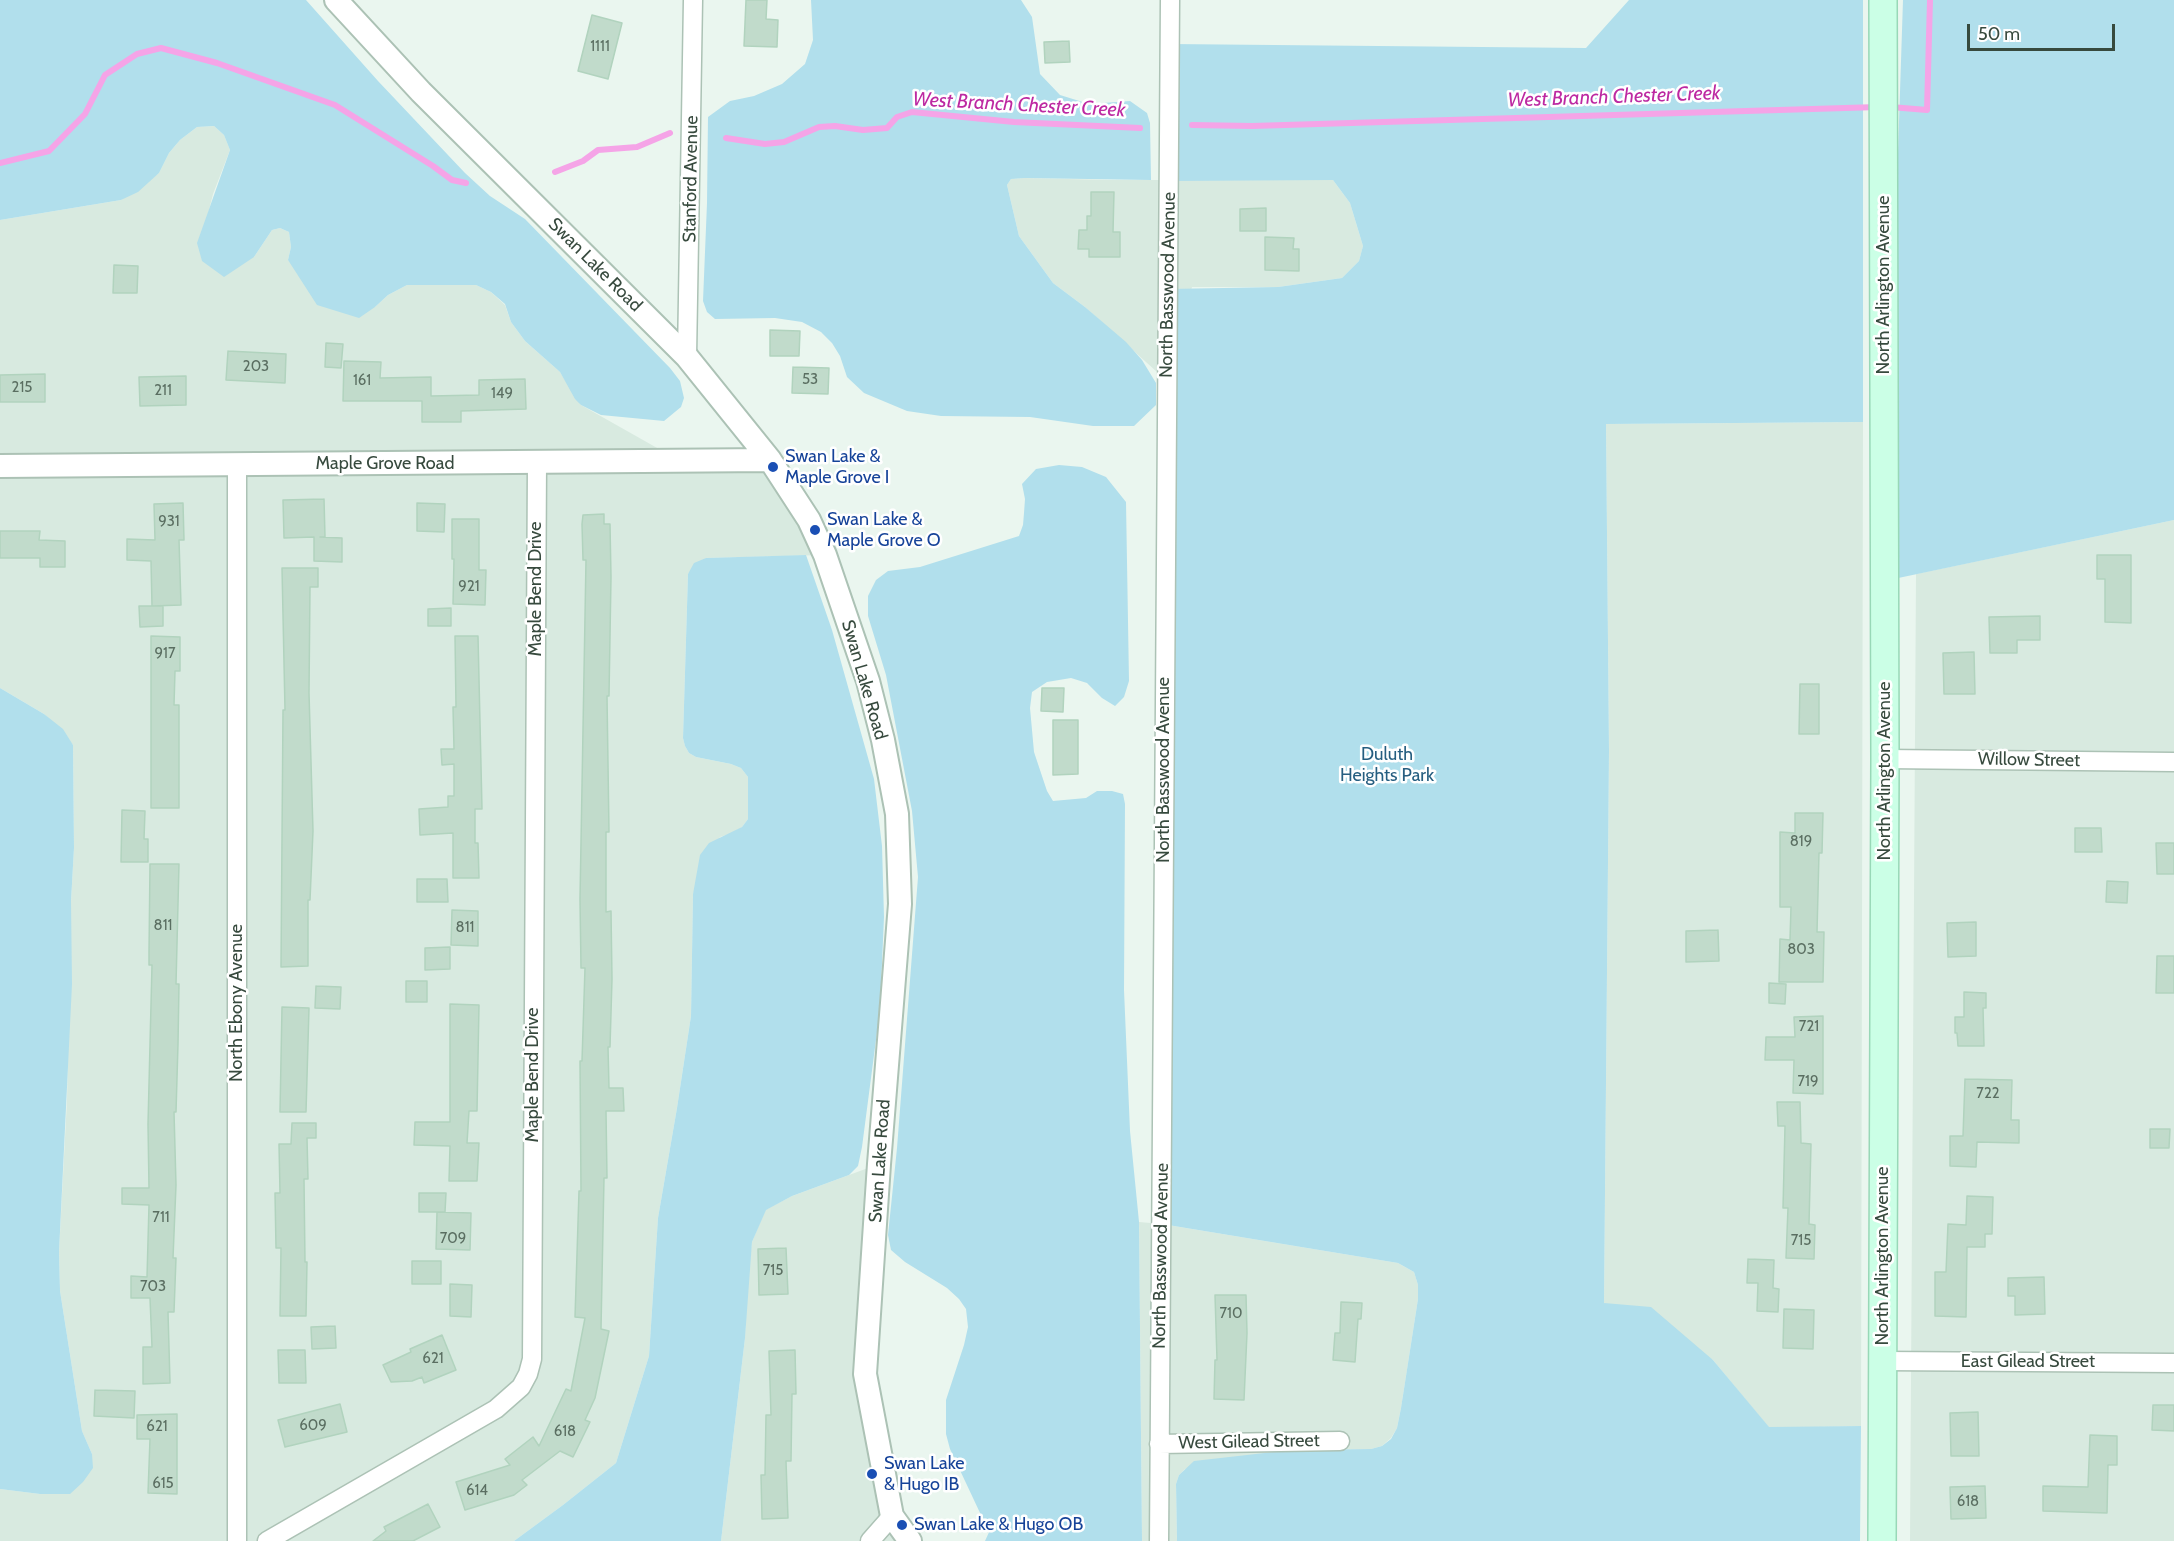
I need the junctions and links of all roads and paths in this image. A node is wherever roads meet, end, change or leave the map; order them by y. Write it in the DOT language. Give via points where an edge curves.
graph roads {
  1 [pos="336,0"];
  2 [pos="693,0"];
  3 [pos="1170,0"];
  4 [pos="1883,0"];
  5 [pos="687,357"];
  6 [pos="770,460"];
  7 [pos="537,463"];
  8 [pos="237,465"];
  9 [pos="0,466"];
  10 [pos="1885,759"];
  11 [pos="2174,762"];
  12 [pos="1883,1361"];
  13 [pos="2174,1363"];
  14 [pos="1340,1441"];
  15 [pos="1159,1444"];
  16 [pos="892,1516"];
  17 [pos="237,1541"];
  18 [pos="267,1541"];
  19 [pos="870,1541"];
  20 [pos="910,1541"];
  21 [pos="1159,1541"];
  22 [pos="1882,1541"];
  1 -- 5 [label="street, Swan Lake Road" via="421,92"];
  2 -- 5 [label="street, Stanford Avenue"];
  3 -- 15 [label="street, North Basswood Avenue"];
  4 -- 10 [label="main road, North Arlington Avenue"];
  5 -- 6 [label="street, Swan Lake Road"];
  6 -- 7 [label="street, Maple Grove Road"];
  6 -- 16 [label="street, Swan Lake Road" via="809,520 825,555 868,681 897,814 900,904 865,1374"];
  7 -- 8 [label="street, Maple Grove Road"];
  7 -- 18 [label="street, Maple Bend Drive" via="532,1359 521,1387 496,1409"];
  8 -- 9 [label="street, Maple Grove Road"];
  8 -- 17 [label="street, North Ebony Avenue"];
  10 -- 11 [label="street, Willow Street"];
  10 -- 12 [label="main road, North Arlington Avenue"];
  12 -- 13 [label="street, East Gilead Street"];
  12 -- 22 [label="main road, North Arlington Avenue"];
  14 -- 15 [label="street, West Gilead Street"];
  15 -- 21 [label="street, North Basswood Avenue"];
  16 -- 19 [label="street"];
  16 -- 20 [label="street, Swan Lake Road"];
}
